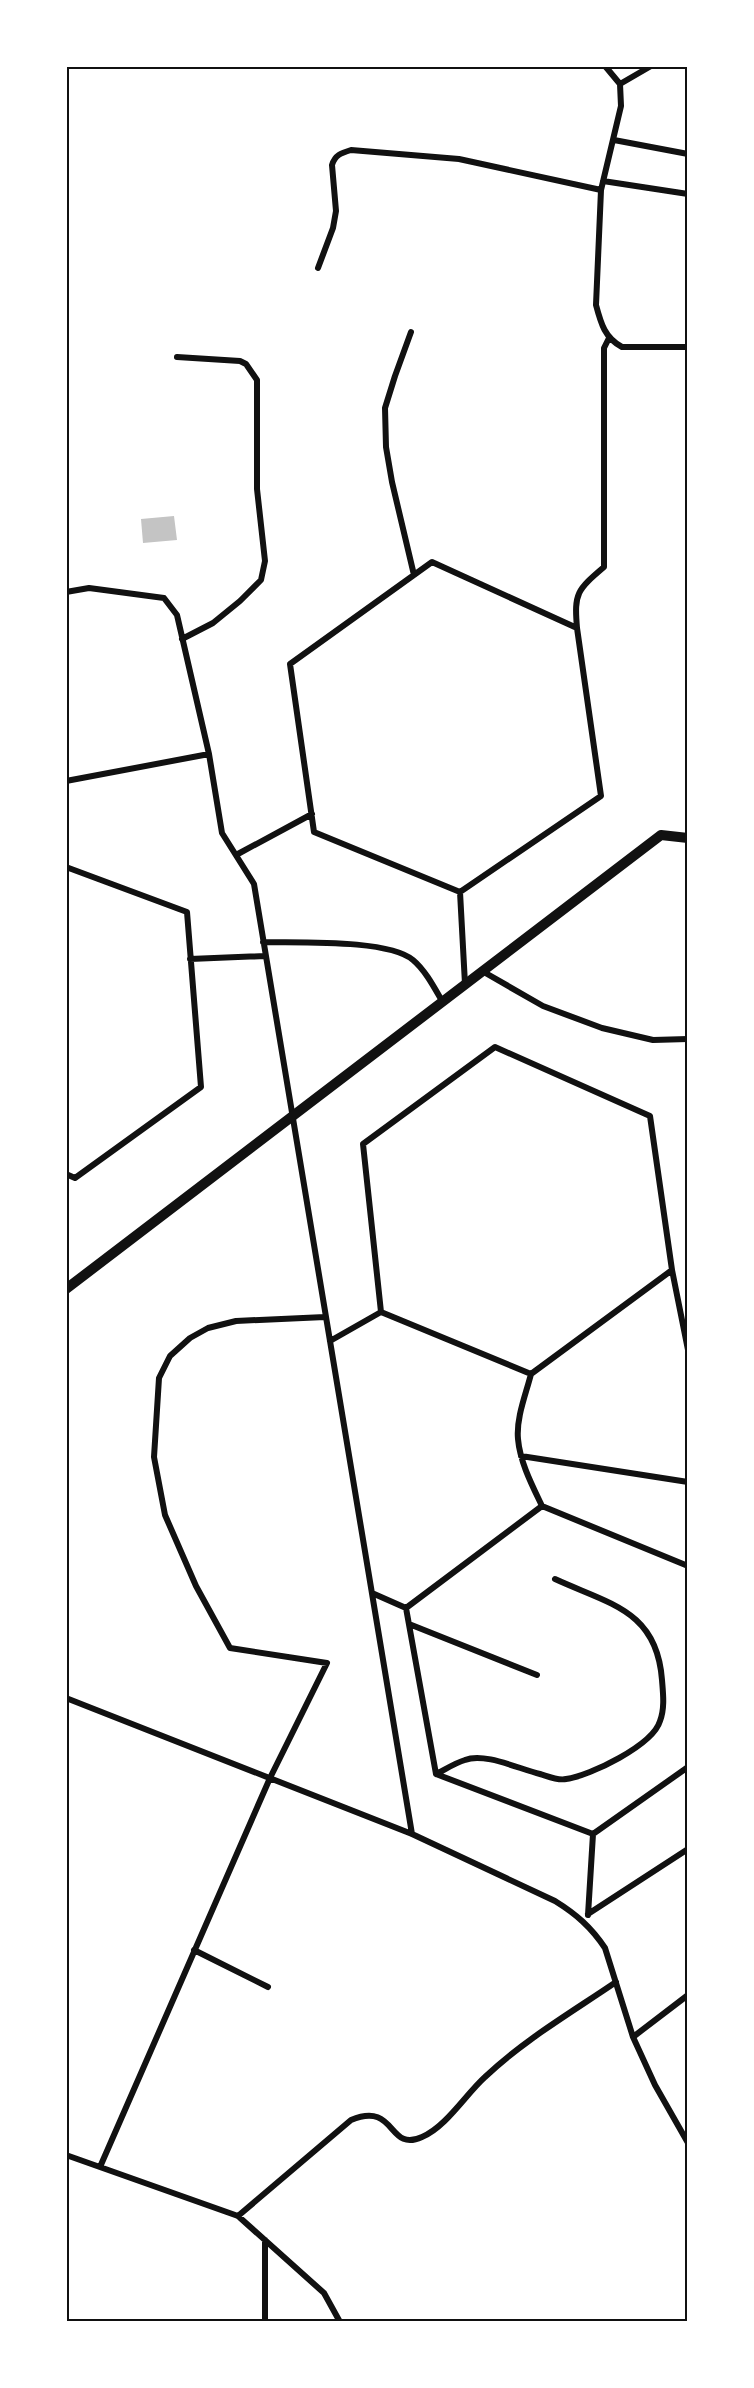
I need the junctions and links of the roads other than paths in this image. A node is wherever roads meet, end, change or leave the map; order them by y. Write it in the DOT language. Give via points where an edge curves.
graph roads {
  1 [pos="605,66"];
  2 [pos="651,66"];
  3 [pos="620,84"];
  4 [pos="614,140"];
  5 [pos="688,154"];
  6 [pos="603,181"];
  7 [pos="601,190"];
  8 [pos="688,195"];
  9 [pos="318,268"];
  10 [pos="411,332"];
  11 [pos="609,338"];
  12 [pos="688,347"];
  13 [pos="177,357"];
  14 [pos="414,575"];
  15 [pos="66,592"];
  16 [pos="577,628"];
  17 [pos="182,639"];
  18 [pos="209,754"];
  19 [pos="66,779"];
  20 [pos="312,814"];
  21 [pos="688,838"];
  22 [pos="236,855"];
  23 [pos="66,867"];
  24 [pos="460,892"];
  25 [pos="263,942"];
  26 [pos="265,956"];
  27 [pos="190,959"];
  28 [pos="482,971"];
  29 [pos="465,984"];
  30 [pos="442,1001"];
  31 [pos="688,1040"];
  32 [pos="292,1115"];
  33 [pos="66,1174"];
  34 [pos="672,1270"];
  35 [pos="66,1289"];
  36 [pos="381,1312"];
  37 [pos="326,1317"];
  38 [pos="330,1341"];
  39 [pos="688,1350"];
  40 [pos="531,1374"];
  41 [pos="521,1456"];
  42 [pos="688,1482"];
  43 [pos="542,1506"];
  44 [pos="688,1566"];
  45 [pos="555,1579"];
  46 [pos="372,1593"];
  47 [pos="406,1608"];
  48 [pos="409,1624"];
  49 [pos="537,1675"];
  50 [pos="66,1698"];
  51 [pos="688,1767"];
  52 [pos="436,1774"];
  53 [pos="270,1778"];
  54 [pos="412,1834"];
  55 [pos="593,1834"];
  56 [pos="688,1849"];
  57 [pos="588,1914"];
  58 [pos="587,1924"];
  59 [pos="195,1950"];
  60 [pos="616,1982"];
  61 [pos="268,1987"];
  62 [pos="688,1995"];
  63 [pos="633,2037"];
  64 [pos="687,2139"];
  65 [pos="66,2156"];
  66 [pos="100,2167"];
  67 [pos="238,2216"];
  68 [pos="265,2240"];
  69 [pos="265,2322"];
  70 [pos="340,2322"];
  1 -- 3 [label="street"];
  2 -- 3 [label="street"];
  3 -- 4 [label="street" via="621,106"];
  4 -- 5 [label="street"];
  4 -- 6 [label="street"];
  6 -- 7 [label="street"];
  6 -- 8 [label="street"];
  7 -- 9 [label="street" via="459,159 351,150 340,153 332,165 336,211 333,228"];
  7 -- 11 [label="street" via="596,305"];
  10 -- 14 [label="street" via="385,408 392,482"];
  11 -- 12 [label="street" via="622,347"];
  11 -- 16 [label="street" via="604,348 604,567 583,584 575,602"];
  13 -- 17 [label="street" via="240,361 257,380 257,489 266,561 261,580 240,601 213,623"];
  14 -- 16 [label="street" via="432,562"];
  14 -- 20 [label="street" via="290,664"];
  15 -- 17 [label="street" via="89,588 164,598 177,615"];
  16 -- 24 [label="street" via="601,796"];
  17 -- 18 [label="street"];
  18 -- 19 [label="street"];
  18 -- 22 [label="street" via="222,833"];
  20 -- 22 [label="street"];
  20 -- 24 [label="street" via="314,832"];
  21 -- 28 [label="street" via="661,835"];
  22 -- 25 [label="street" via="254,884"];
  23 -- 27 [label="street" via="187,912"];
  24 -- 29 [label="street"];
  25 -- 26 [label="street"];
  25 -- 30 [label="street" via="363,945 394,950 412,959"];
  26 -- 27 [label="street"];
  26 -- 32 [label="street"];
  27 -- 33 [label="street" via="201,1087 75,1178"];
  28 -- 29 [label="street"];
  28 -- 31 [label="street" via="543,1006 602,1028 653,1040"];
  29 -- 30 [label="street"];
  30 -- 32 [label="street"];
  32 -- 35 [label="street"];
  32 -- 37 [label="street"];
  34 -- 36 [label="street" via="650,1116 495,1047 363,1144"];
  34 -- 39 [label="street"];
  34 -- 40 [label="street"];
  36 -- 38 [label="street"];
  36 -- 40 [label="street"];
  37 -- 38 [label="street"];
  37 -- 53 [label="street" via="236,1321 208,1328 170,1356 159,1378 154,1457 165,1515 196,1586 230,1648 327,1663"];
  38 -- 46 [label="street"];
  40 -- 41 [label="street" via="517,1437"];
  41 -- 42 [label="street"];
  41 -- 43 [label="street"];
  43 -- 44 [label="street"];
  43 -- 47 [label="street"];
  45 -- 52 [label="street" via="625,1611 649,1632 660,1662 660,1723 647,1740 615,1759 564,1780 482,1757 466,1759"];
  46 -- 47 [label="street"];
  46 -- 54 [label="street"];
  47 -- 48 [label="street"];
  48 -- 49 [label="street"];
  48 -- 52 [label="street"];
  50 -- 53 [label="street"];
  51 -- 55 [label="street"];
  52 -- 55 [label="street"];
  53 -- 54 [label="street"];
  53 -- 59 [label="street"];
  54 -- 58 [label="street" via="555,1901"];
  55 -- 57 [label="street"];
  56 -- 57 [label="street"];
  57 -- 58 [label="street"];
  58 -- 60 [label="street" via="605,1947"];
  59 -- 61 [label="street"];
  59 -- 66 [label="street"];
  60 -- 63 [label="street"];
  60 -- 67 [label="street" via="486,2076 428,2134 402,2139 383,2118 362,2115 351,2120"];
  62 -- 63 [label="street"];
  63 -- 64 [label="street" via="655,2085"];
  65 -- 66 [label="street"];
  66 -- 67 [label="street"];
  67 -- 68 [label="street"];
  68 -- 69 [label="street"];
  68 -- 70 [label="street" via="324,2294"];
}
